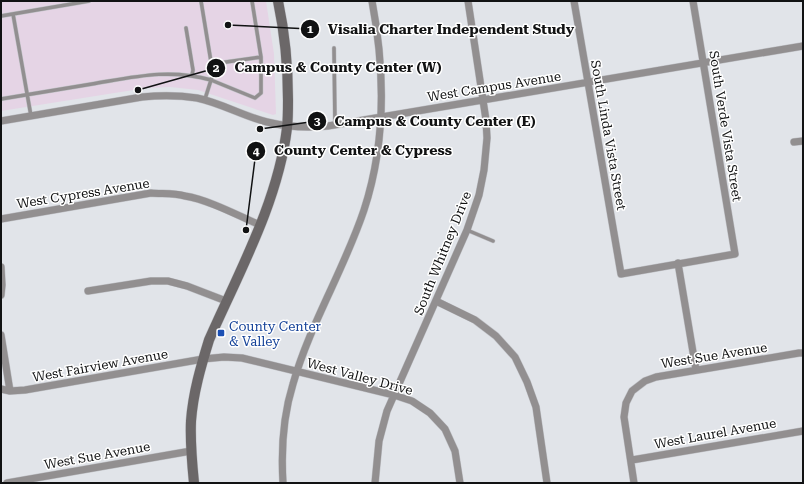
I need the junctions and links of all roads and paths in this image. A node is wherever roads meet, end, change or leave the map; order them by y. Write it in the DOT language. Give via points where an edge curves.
graph roads {
  1 [pos="89,1"];
  2 [pos="202,1"];
  3 [pos="252,1"];
  4 [pos="278,1"];
  5 [pos="372,1"];
  6 [pos="468,1"];
  7 [pos="574,1"];
  8 [pos="693,1"];
  9 [pos="13,14"];
  10 [pos="1,16"];
  11 [pos="186,28"];
  12 [pos="803,46"];
  13 [pos="334,48"];
  14 [pos="261,56"];
  15 [pos="703,63"];
  16 [pos="212,64"];
  17 [pos="192,75"];
  18 [pos="211,80"];
  19 [pos="588,83"];
  20 [pos="28,95"];
  21 [pos="1,99"];
  22 [pos="204,100"];
  23 [pos="483,100"];
  24 [pos="31,116"];
  25 [pos="381,117"];
  26 [pos="1,121"];
  27 [pos="335,125"];
  28 [pos="288,126"];
  29 [pos="803,141"];
  30 [pos="794,142"];
  31 [pos="1,219"];
  32 [pos="260,225"];
  33 [pos="467,230"];
  34 [pos="493,241"];
  35 [pos="678,263"];
  36 [pos="1,268"];
  37 [pos="88,291"];
  38 [pos="1,295"];
  39 [pos="226,300"];
  40 [pos="436,301"];
  41 [pos="1,335"];
  42 [pos="803,353"];
  43 [pos="203,359"];
  44 [pos="696,370"];
  45 [pos="297,372"];
  46 [pos="1,389"];
  47 [pos="10,391"];
  48 [pos="394,395"];
  49 [pos="803,430"];
  50 [pos="191,451"];
  51 [pos="632,460"];
  52 [pos="7,483"];
  53 [pos="194,483"];
  54 [pos="283,483"];
  55 [pos="375,483"];
  56 [pos="460,483"];
  57 [pos="547,483"];
  58 [pos="634,483"];
  1 -- 9 [label="lane"];
  2 -- 16 [label="lane"];
  3 -- 14 [label="lane"];
  4 -- 28 [label="street" via="284,28 288,72"];
  5 -- 25 [label="street" via="381,64"];
  6 -- 23 [label="street, South Whitney Drive"];
  7 -- 19 [label="street, South Linda Vista Street"];
  8 -- 15 [label="street, South Verde Vista Street"];
  9 -- 10 [label="lane"];
  9 -- 20 [label="lane"];
  11 -- 17 [label="lane"];
  12 -- 15 [label="street, West Campus Avenue"];
  13 -- 27 [label="lane"];
  14 -- 16 [label="lane"];
  14 -- 18 [label="lane" via="261,93 255,98"];
  15 -- 19 [label="street, West Campus Avenue"];
  15 -- 35 [label="street, South Verde Vista Street" via="735,254"];
  16 -- 18 [label="lane"];
  17 -- 18 [label="lane"];
  17 -- 20 [label="lane" via="149,74"];
  18 -- 22 [label="lane"];
  19 -- 23 [label="street, West Campus Avenue"];
  19 -- 35 [label="street, South Linda Vista Street" via="621,274"];
  20 -- 21 [label="lane"];
  20 -- 24 [label="lane"];
  22 -- 24 [label="street, West Campus Avenue" via="163,95"];
  22 -- 28 [label="street, West Campus Avenue" via="266,122"];
  23 -- 25 [label="street, West Campus Avenue"];
  23 -- 33 [label="street, South Whitney Drive" via="487,138 484,170 479,196"];
  24 -- 26 [label="street, West Campus Avenue"];
  25 -- 27 [label="street, West Campus Avenue"];
  25 -- 45 [label="street" via="374,172 364,210 302,354"];
  27 -- 28 [label="street, West Campus Avenue" via="310,128"];
  28 -- 32 [label="street" via="281,163"];
  29 -- 30 [label="street"];
  31 -- 32 [label="street, West Cypress Avenue" via="151,193 185,196 203,201"];
  32 -- 39 [label="street"];
  33 -- 34 [label="lane"];
  33 -- 40 [label="street, South Whitney Drive"];
  35 -- 44 [label="street"];
  36 -- 38 [label="street"];
  37 -- 39 [label="street" via="151,281 168,281"];
  39 -- 43 [label="street" via="208,340"];
  40 -- 48 [label="street, South Whitney Drive"];
  40 -- 57 [label="street" via="475,320 496,336 515,356 536,407"];
  41 -- 47 [label="street"];
  42 -- 44 [label="street, West Sue Avenue"];
  43 -- 45 [label="street, West Valley Drive" via="242,358"];
  43 -- 47 [label="street, West Fairview Avenue"];
  43 -- 50 [label="street" via="194,394"];
  44 -- 51 [label="street, West Sue Avenue" via="656,377 645,381 632,391 626,403 624,417"];
  45 -- 48 [label="street, West Valley Drive"];
  45 -- 54 [label="street" via="284,428"];
  46 -- 47 [label="street, West Fairview Avenue"];
  48 -- 55 [label="street, South Whitney Drive" via="379,441"];
  48 -- 56 [label="street, West Valley Drive" via="412,401 430,413 445,429 454,451"];
  49 -- 51 [label="street, West Laurel Avenue"];
  50 -- 52 [label="street, West Sue Avenue"];
  50 -- 53 [label="street"];
  51 -- 58 [label="street"];
}
